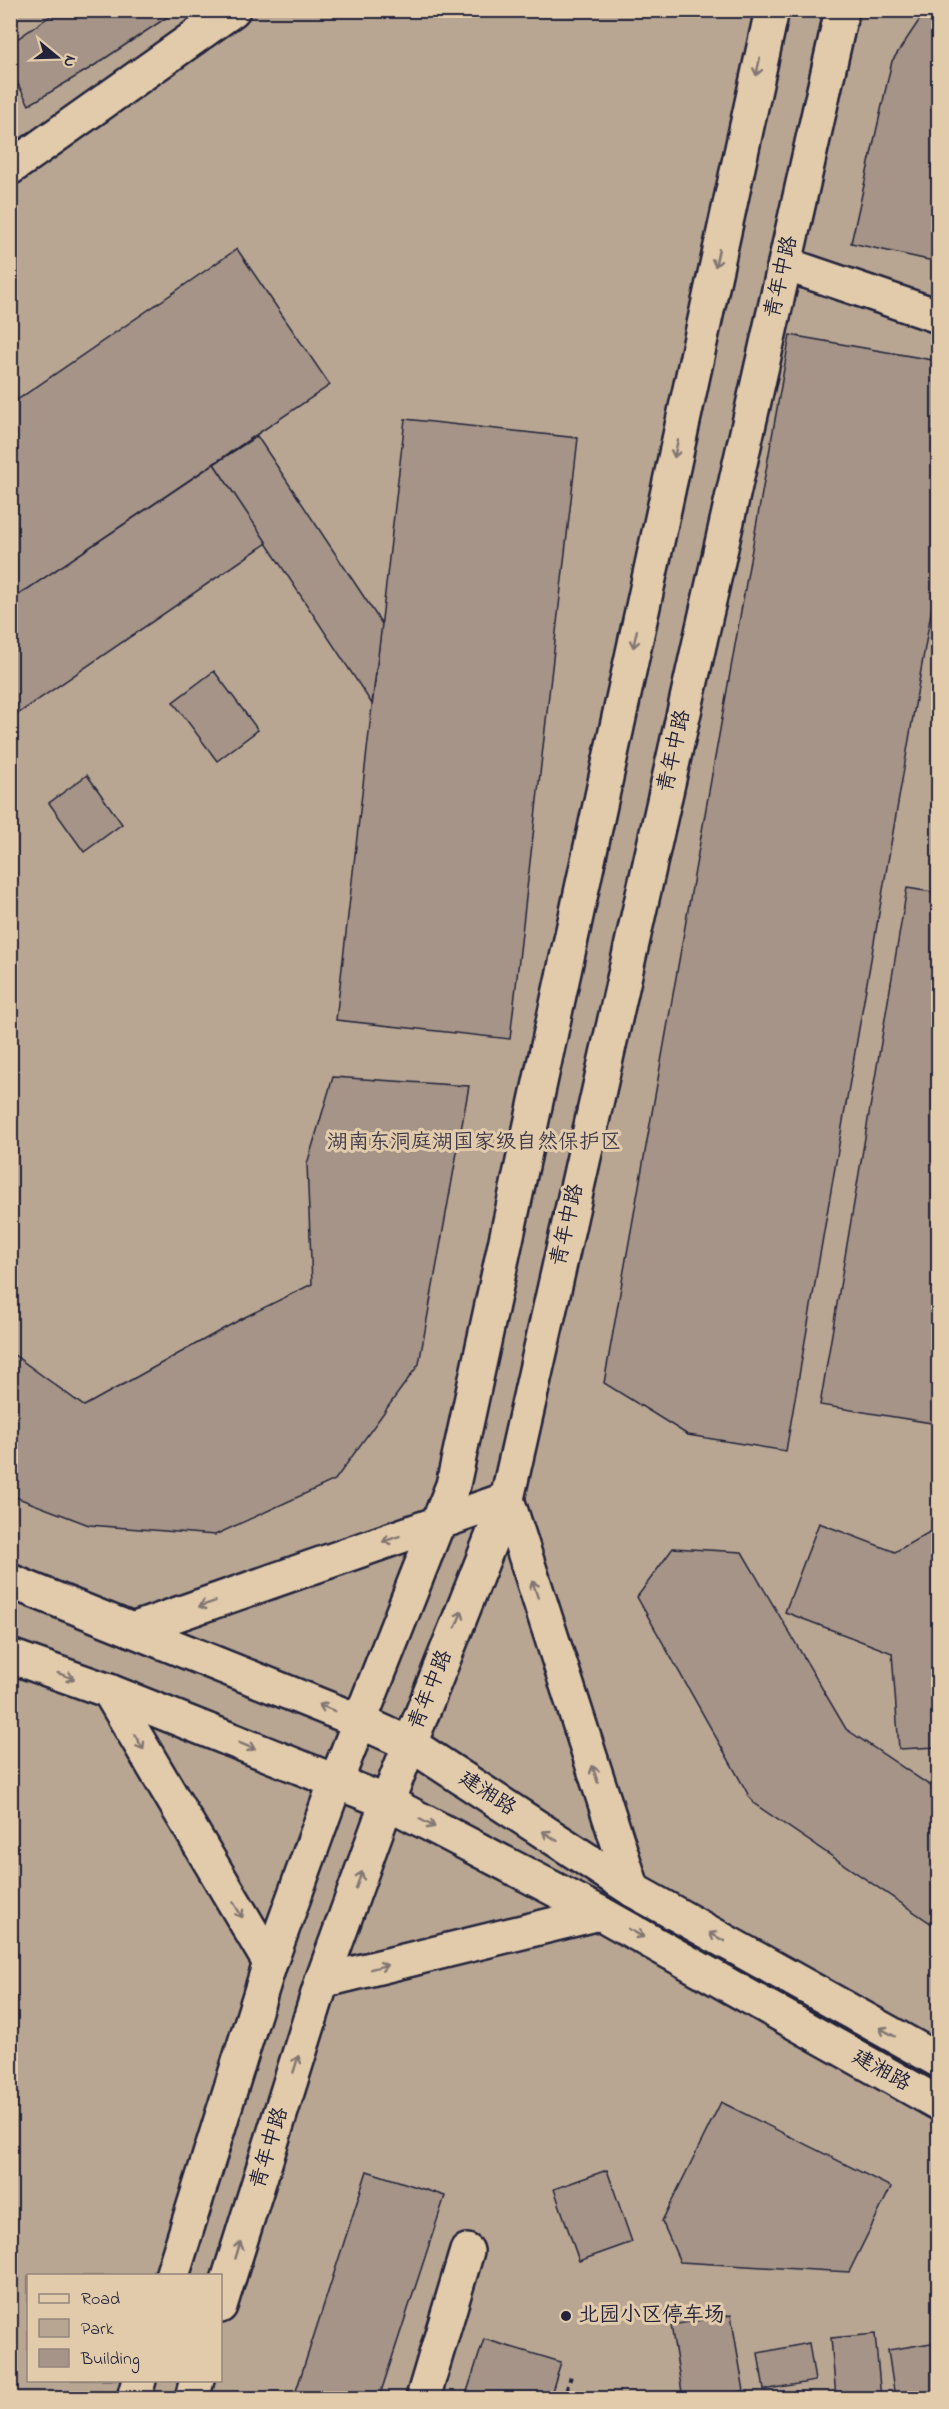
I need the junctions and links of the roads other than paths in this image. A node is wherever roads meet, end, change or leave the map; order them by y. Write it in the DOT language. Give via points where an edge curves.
graph roads {
  1 [pos="233,10"];
  2 [pos="772,10"];
  3 [pos="842,10"];
  4 [pos="10,168"];
  5 [pos="785,264"];
  6 [pos="939,316"];
  7 [pos="507,1499"];
  8 [pos="438,1523"];
  9 [pos="10,1581"];
  10 [pos="132,1629"];
  11 [pos="10,1656"];
  12 [pos="109,1691"];
  13 [pos="359,1721"];
  14 [pos="410,1744"];
  15 [pos="336,1781"];
  16 [pos="387,1802"];
  17 [pos="633,1890"];
  18 [pos="600,1914"];
  19 [pos="270,1964"];
  20 [pos="322,1981"];
  21 [pos="939,2060"];
  22 [pos="939,2103"];
  23 [pos="467,2251"];
  24 [pos="173,2274"];
  25 [pos="222,2300"];
  26 [pos="138,2382"];
  27 [pos="196,2382"];
  28 [pos="134,2398"];
  29 [pos="192,2398"];
  30 [pos="423,2398"];
  1 -- 4 [label="main road"];
  2 -- 8 [label="main road, one-way" via="453,1485"];
  3 -- 5 [label="main road, 青年中路"];
  5 -- 6 [label="main road"];
  5 -- 7 [label="main road, 青年中路"];
  7 -- 8 [label="main road"];
  14 -- 7 [label="main road, 青年中路, one-way"];
  17 -- 7 [label="main road, one-way"];
  8 -- 10 [label="main road, one-way"];
  8 -- 13 [label="main road"];
  9 -- 10 [label="main road, 建湘路"];
  13 -- 10 [label="main road, 建湘路, one-way"];
  11 -- 12 [label="main road, 建湘路, one-way"];
  12 -- 15 [label="main road, 建湘路, one-way"];
  12 -- 19 [label="main road, one-way"];
  13 -- 14 [label="main road, 建湘路"];
  13 -- 15 [label="main road"];
  14 -- 16 [label="main road, 青年中路"];
  17 -- 14 [label="main road, 建湘路, one-way"];
  15 -- 16 [label="main road, 建湘路"];
  15 -- 19 [label="main road"];
  16 -- 18 [label="main road, 建湘路, one-way"];
  20 -- 16 [label="main road, 青年中路, one-way"];
  21 -- 17 [label="main road, 建湘路, one-way"];
  20 -- 18 [label="main road, one-way"];
  18 -- 22 [label="main road, 建湘路, one-way"];
  19 -- 24 [label="main road"];
  25 -- 20 [label="main road, 青年中路, one-way"];
  23 -- 30 [label="main road"];
  26 -- 28 [label="main road"];
  27 -- 29 [label="main road"];
}
